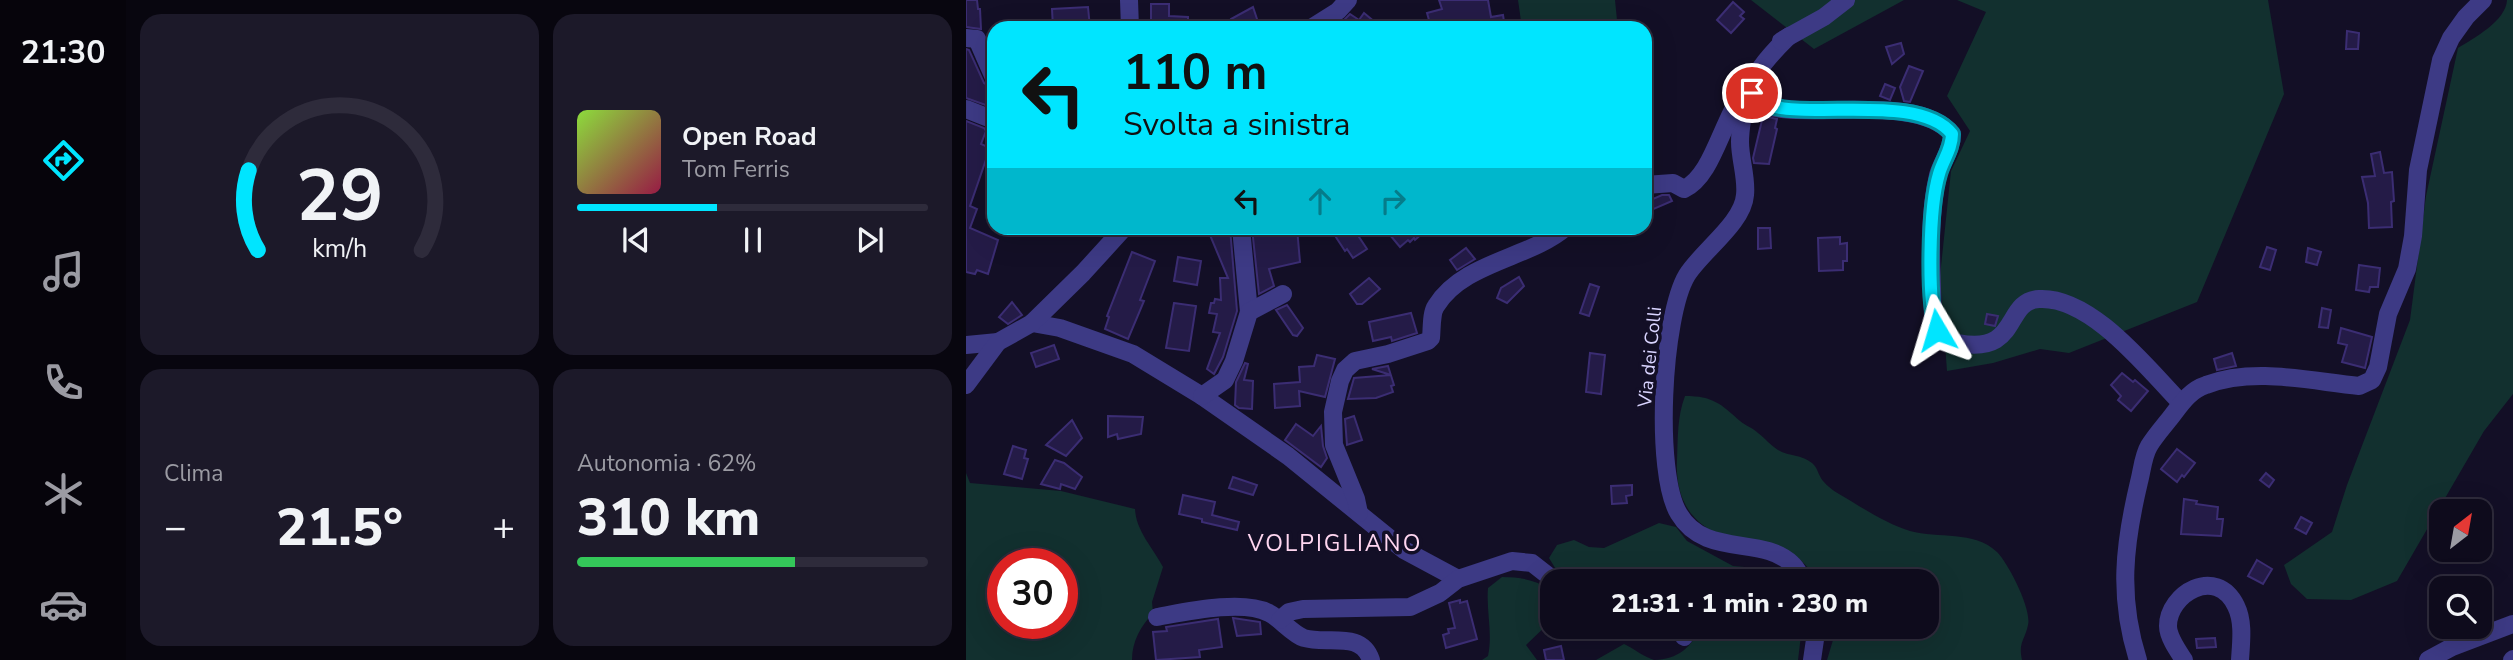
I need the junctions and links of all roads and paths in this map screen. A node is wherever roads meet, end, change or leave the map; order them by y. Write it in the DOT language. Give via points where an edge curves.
graph roads {
  1 [pos="1129,0"];
  2 [pos="1348,0"];
  3 [pos="1846,0"];
  4 [pos="2483,0"];
  5 [pos="1130,21"];
  6 [pos="1322,21"];
  7 [pos="1789,36"];
  8 [pos="966,38"];
  9 [pos="987,62"];
  10 [pos="1748,87"];
  11 [pos="966,109"];
  12 [pos="987,117"];
  13 [pos="1652,184"];
  14 [pos="1118,235"];
  15 [pos="1242,235"];
  16 [pos="1557,235"];
  17 [pos="1283,294"];
  18 [pos="1249,312"];
  19 [pos="1032,323"];
  20 [pos="998,342"];
  21 [pos="966,345"];
  22 [pos="966,385"];
  23 [pos="1202,396"];
  24 [pos="2181,403"];
  25 [pos="1359,513"];
  26 [pos="1542,569"];
  27 [pos="1795,569"];
  28 [pos="1458,579"];
  29 [pos="1157,617"];
  30 [pos="1280,620"];
  31 [pos="2513,624"];
  32 [pos="1815,639"];
  33 [pos="1370,660"];
  34 [pos="1812,660"];
  35 [pos="2138,660"];
  36 [pos="2184,660"];
  37 [pos="2240,660"];
  38 [pos="2428,660"];
  1 -- 5 [label="street"];
  2 -- 6 [label="street"];
  3 -- 7 [label="street, Via dei Colli"];
  4 -- 24 [label="street" via="2451,38 2441,60 2418,170 2407,270 2388,314 2372,380 2359,386 2256,376 2206,385"];
  7 -- 10 [label="street, Via dei Colli" via="1762,54"];
  7 -- 24 [label="street" via="1767,57 1754,80 1756,100 1792,109 1878,109 1919,116 1945,125 1952,134 1932,216 1933,320 1937,330 1951,342 1975,346 1995,342 2022,305 2036,299 2062,300 2113,334"];
  8 -- 9 [label="street" via="977,39"];
  10 -- 13 [label="street" via="1695,184 1684,189 1673,183"];
  10 -- 27 [label="street, Via dei Colli" via="1740,140 1743,204 1686,277 1674,305 1665,368 1668,486 1678,514 1707,540 1773,553"];
  11 -- 12 [label="street"];
  14 -- 19 [label="street"];
  15 -- 18 [label="street"];
  16 -- 25 [label="street" via="1491,264 1451,290 1434,307 1429,341 1355,361 1345,370 1336,395 1332,430"];
  17 -- 18 [label="street"];
  18 -- 23 [label="street" via="1225,380"];
  19 -- 20 [label="street"];
  19 -- 23 [label="street" via="1060,328 1133,355"];
  20 -- 21 [label="street"];
  20 -- 22 [label="street"];
  23 -- 25 [label="street"];
  24 -- 35 [label="street" via="2148,448 2127,548 2126,616"];
  25 -- 28 [label="street" via="1404,550"];
  26 -- 28 [label="street" via="1523,561 1503,563"];
  28 -- 30 [label="street" via="1410,607 1303,609"];
  29 -- 30 [label="street" via="1206,608 1254,608"];
  30 -- 33 [label="street" via="1303,638 1349,640 1363,646"];
  31 -- 38 [label="street"];
  32 -- 34 [label="street"];
  36 -- 37 [label="street" via="2169,620 2186,594 2202,585 2216,585 2237,607"];
}
